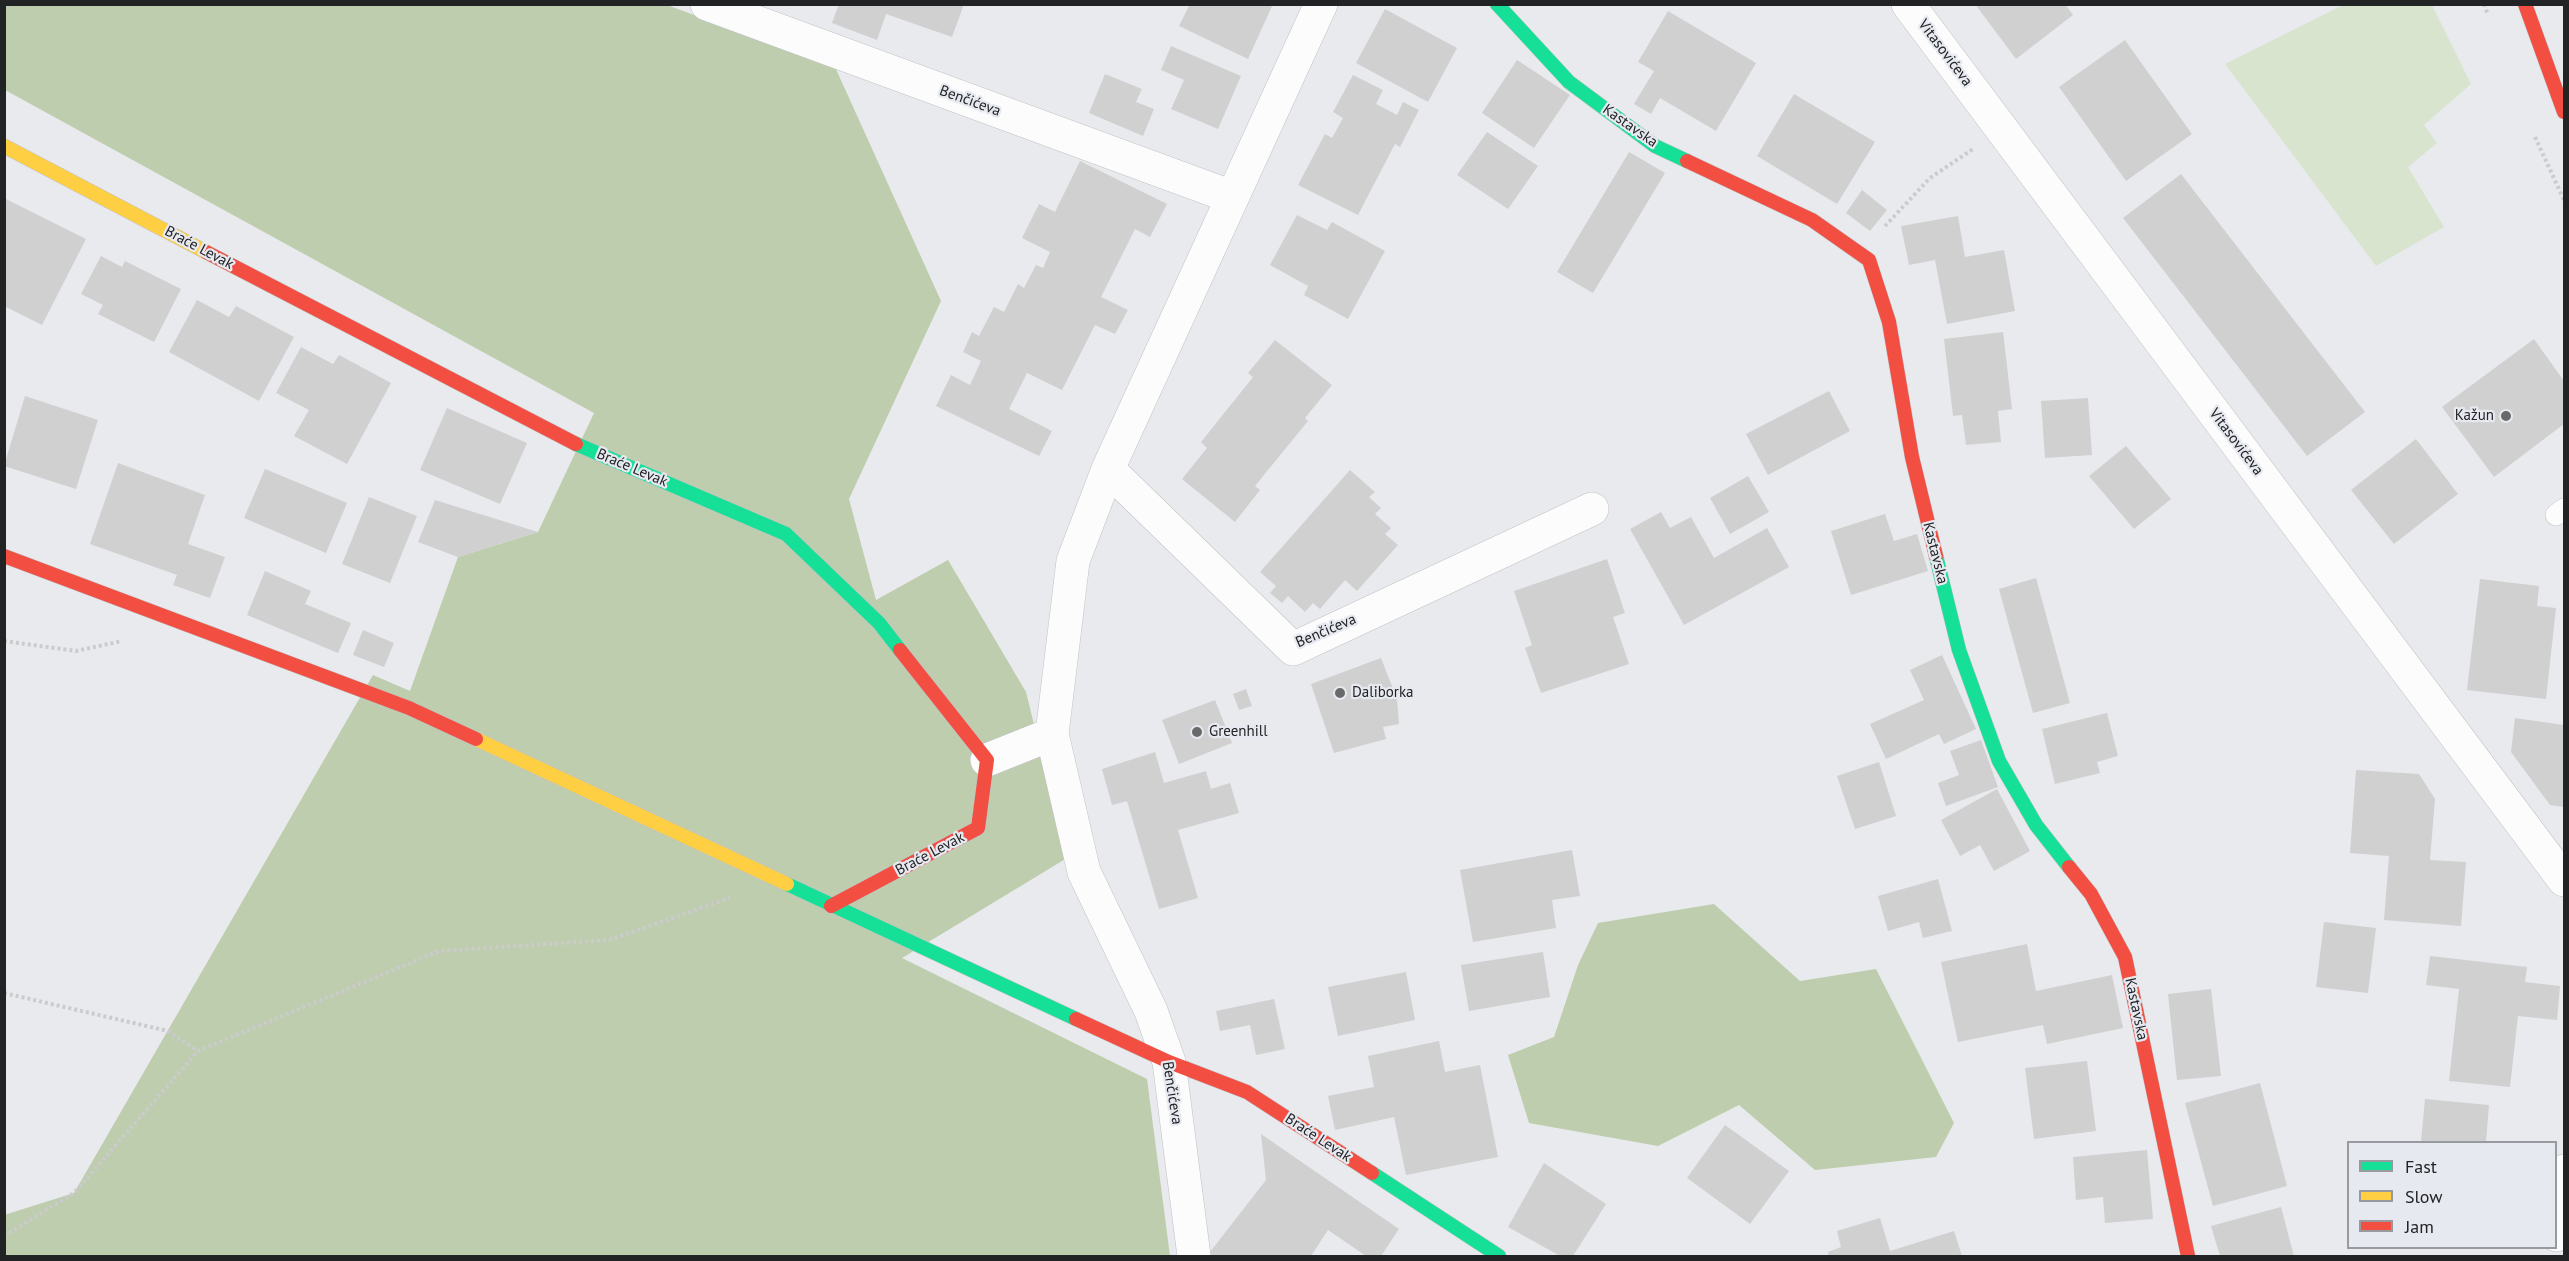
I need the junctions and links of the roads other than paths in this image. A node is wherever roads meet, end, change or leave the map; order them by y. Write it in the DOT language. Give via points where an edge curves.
graph roads {
  1 [pos="707,4"];
  2 [pos="1321,4"];
  3 [pos="1497,4"];
  4 [pos="1908,4"];
  5 [pos="2525,4"];
  6 [pos="2565,112"];
  7 [pos="4,147"];
  8 [pos="1232,197"];
  9 [pos="1108,469"];
  10 [pos="1592,509"];
  11 [pos="4,556"];
  12 [pos="1052,734"];
  13 [pos="987,760"];
  14 [pos="2565,880"];
  15 [pos="831,906"];
  16 [pos="1169,1062"];
  17 [pos="2565,1171"];
  18 [pos="2557,1228"];
  19 [pos="1194,1257"];
  20 [pos="1499,1257"];
  21 [pos="2188,1257"];
  1 -- 8 [label="street, Benčićeva"];
  2 -- 8 [label="street, Benčićeva"];
  3 -- 21 [label="street, Kastavska" via="1569,82 1655,146 1812,220 1869,260 1889,322 1912,457 1959,650 1999,761 2036,825 2091,894 2125,957"];
  4 -- 14 [label="street, Vitasovićeva"];
  5 -- 6 [label="street"];
  7 -- 13 [label="street, Braće Levak" via="564,439 786,534 879,623"];
  8 -- 9 [label="street, Benčićeva"];
  9 -- 10 [label="street, Benčićeva" via="1293,649"];
  9 -- 12 [label="street, Benčićeva" via="1073,561"];
  11 -- 15 [label="street, Braće Levak" via="409,708"];
  12 -- 13 [label="street"];
  12 -- 16 [label="street, Benčićeva" via="1084,872 1150,1011"];
  13 -- 15 [label="street, Braće Levak" via="978,828"];
  15 -- 16 [label="street, Braće Levak"];
  16 -- 19 [label="street, Benčićeva"];
  16 -- 20 [label="street, Braće Levak" via="1247,1092"];
  17 -- 18 [label="street"];
}
